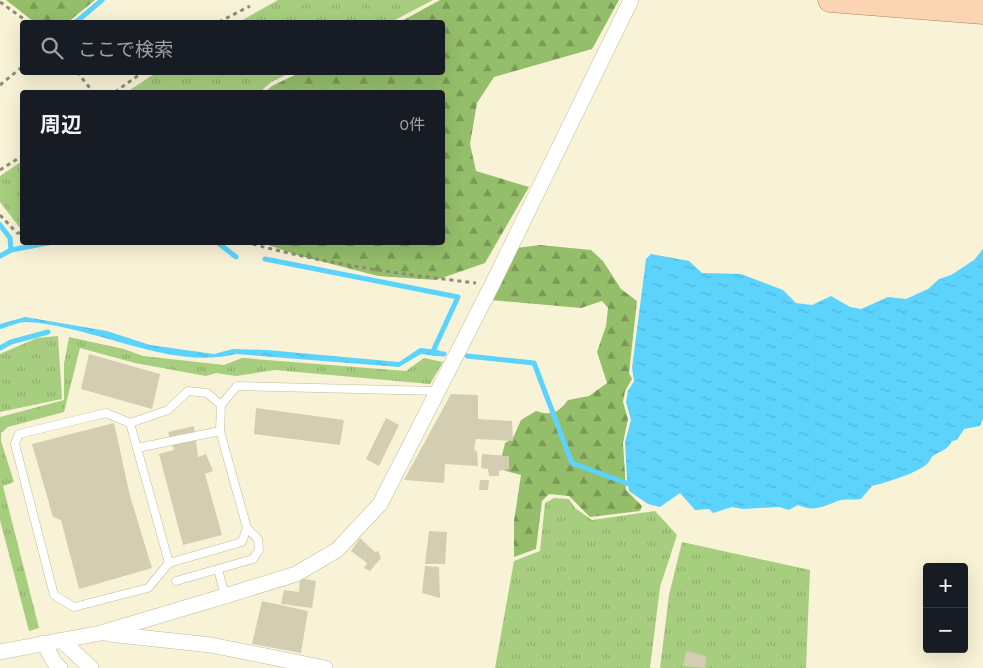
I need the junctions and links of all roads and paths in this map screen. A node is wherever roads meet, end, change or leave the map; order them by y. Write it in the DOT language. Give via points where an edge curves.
graph roads {
  1 [pos="631,0"];
  2 [pos="830,0"];
  3 [pos="0,2"];
  4 [pos="250,6"];
  5 [pos="983,12"];
  6 [pos="25,20"];
  7 [pos="223,20"];
  8 [pos="20,69"];
  9 [pos="79,75"];
  10 [pos="139,75"];
  11 [pos="0,85"];
  12 [pos="91,90"];
  13 [pos="118,90"];
  14 [pos="20,157"];
  15 [pos="0,170"];
  16 [pos="0,215"];
  17 [pos="20,233"];
  18 [pos="256,245"];
  19 [pos="492,285"];
  20 [pos="437,391"];
  21 [pos="221,405"];
  22 [pos="130,423"];
  23 [pos="220,431"];
  24 [pos="137,448"];
  25 [pos="247,528"];
  26 [pos="169,562"];
  27 [pos="218,569"];
  28 [pos="176,581"];
  29 [pos="225,596"];
  30 [pos="101,633"];
  31 [pos="61,640"];
  32 [pos="44,643"];
  33 [pos="0,652"];
  34 [pos="60,668"];
  35 [pos="91,668"];
  36 [pos="325,668"];
  1 -- 19 [label="street"];
  2 -- 5 [label="main road"];
  3 -- 6 [label="path"];
  4 -- 7 [label="path"];
  8 -- 11 [label="path"];
  9 -- 12 [label="path"];
  10 -- 13 [label="path"];
  14 -- 15 [label="path"];
  16 -- 17 [label="path"];
  18 -- 19 [label="path" via="285,254 404,275"];
  19 -- 20 [label="street"];
  20 -- 21 [label="lane" via="237,386"];
  20 -- 29 [label="street" via="380,504 337,550 296,574"];
  21 -- 22 [label="lane" via="207,393 188,391 168,410"];
  21 -- 23 [label="lane"];
  22 -- 24 [label="lane"];
  22 -- 26 [label="lane" via="106,413 19,434 15,444 54,595 74,607 148,588"];
  23 -- 24 [label="lane"];
  23 -- 25 [label="lane"];
  24 -- 26 [label="lane"];
  25 -- 26 [label="lane" via="242,542"];
  25 -- 27 [label="lane" via="258,539 259,550 253,559"];
  27 -- 28 [label="lane"];
  27 -- 29 [label="lane"];
  29 -- 30 [label="street"];
  30 -- 31 [label="street"];
  30 -- 36 [label="street" via="211,645"];
  31 -- 32 [label="street"];
  31 -- 35 [label="street"];
  32 -- 33 [label="street"];
  32 -- 34 [label="street"];
}
